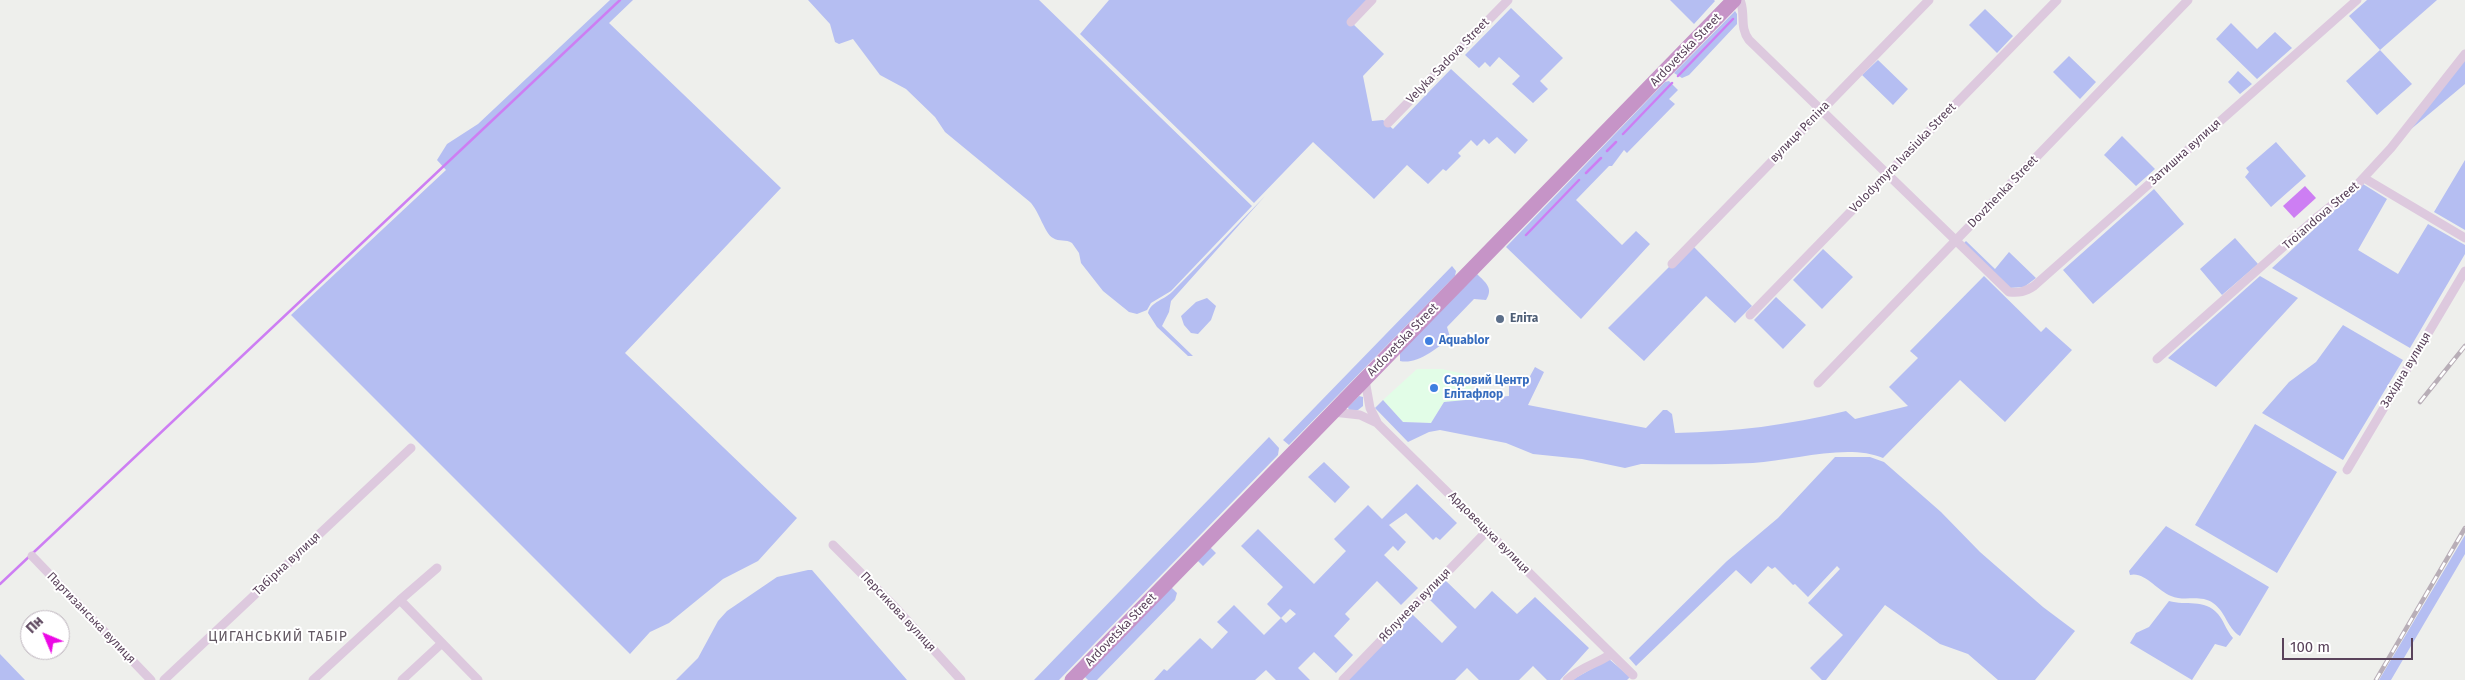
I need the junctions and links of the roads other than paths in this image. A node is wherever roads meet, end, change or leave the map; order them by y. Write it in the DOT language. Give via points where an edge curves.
graph roads {
  1 [pos="1372,0"];
  2 [pos="1508,0"];
  3 [pos="1734,0"];
  4 [pos="1740,0"];
  5 [pos="1929,0"];
  6 [pos="2057,0"];
  7 [pos="2188,0"];
  8 [pos="2357,0"];
  9 [pos="1351,22"];
  10 [pos="2465,54"];
  11 [pos="1821,110"];
  12 [pos="1388,123"];
  13 [pos="1888,174"];
  14 [pos="2364,178"];
  15 [pos="2465,238"];
  16 [pos="1956,241"];
  17 [pos="1672,264"];
  18 [pos="2465,270"];
  19 [pos="1750,315"];
  20 [pos="2157,360"];
  21 [pos="1365,380"];
  22 [pos="1818,383"];
  23 [pos="1334,412"];
  24 [pos="1377,422"];
  25 [pos="411,448"];
  26 [pos="2347,470"];
  27 [pos="1486,532"];
  28 [pos="834,545"];
  29 [pos="32,556"];
  30 [pos="437,568"];
  31 [pos="400,600"];
  32 [pos="442,643"];
  33 [pos="1611,654"];
  34 [pos="1633,675"];
  35 [pos="151,680"];
  36 [pos="164,680"];
  37 [pos="313,680"];
  38 [pos="402,680"];
  39 [pos="478,680"];
  40 [pos="961,680"];
  41 [pos="1072,680"];
  42 [pos="1342,680"];
  43 [pos="1567,680"];
  1 -- 9 [label="street"];
  2 -- 12 [label="street, Velyka Sadova Street"];
  3 -- 21 [label="highway, Ardovetska Street"];
  4 -- 11 [label="street" via="1746,36"];
  5 -- 11 [label="street, вулиця Рєпіна"];
  6 -- 13 [label="street, Volodymyra Ivasiuka Street"];
  7 -- 16 [label="street, Dovzhenka Street"];
  8 -- 16 [label="street, Затишна вулиця" via="2034,286 2020,293 2008,292"];
  10 -- 14 [label="street, Troiandova Street"];
  11 -- 13 [label="street"];
  11 -- 17 [label="street, вулиця Рєпіна"];
  13 -- 16 [label="street"];
  13 -- 19 [label="street, Volodymyra Ivasiuka Street"];
  14 -- 15 [label="street"];
  14 -- 20 [label="street, Troiandova Street"];
  16 -- 22 [label="street, Dovzhenka Street"];
  18 -- 26 [label="street, Західна вулиця"];
  21 -- 23 [label="highway, Ardovetska Street"];
  21 -- 24 [label="street"];
  23 -- 24 [label="street, Ардовецька вулиця" via="1360,415"];
  23 -- 41 [label="highway, Ardovetska Street"];
  24 -- 27 [label="street, Ардовецька вулиця"];
  25 -- 36 [label="street, Табірна вулиця"];
  27 -- 33 [label="street, Ардовецька вулиця"];
  27 -- 42 [label="street, Яблунева вулиця"];
  28 -- 40 [label="street, Персикова вулиця"];
  29 -- 35 [label="street, Партизанська вулиця"];
  30 -- 31 [label="street"];
  31 -- 32 [label="street"];
  31 -- 37 [label="street"];
  32 -- 38 [label="street"];
  32 -- 39 [label="street"];
  33 -- 34 [label="street, Ардовецька вулиця"];
  33 -- 43 [label="street"];
}
